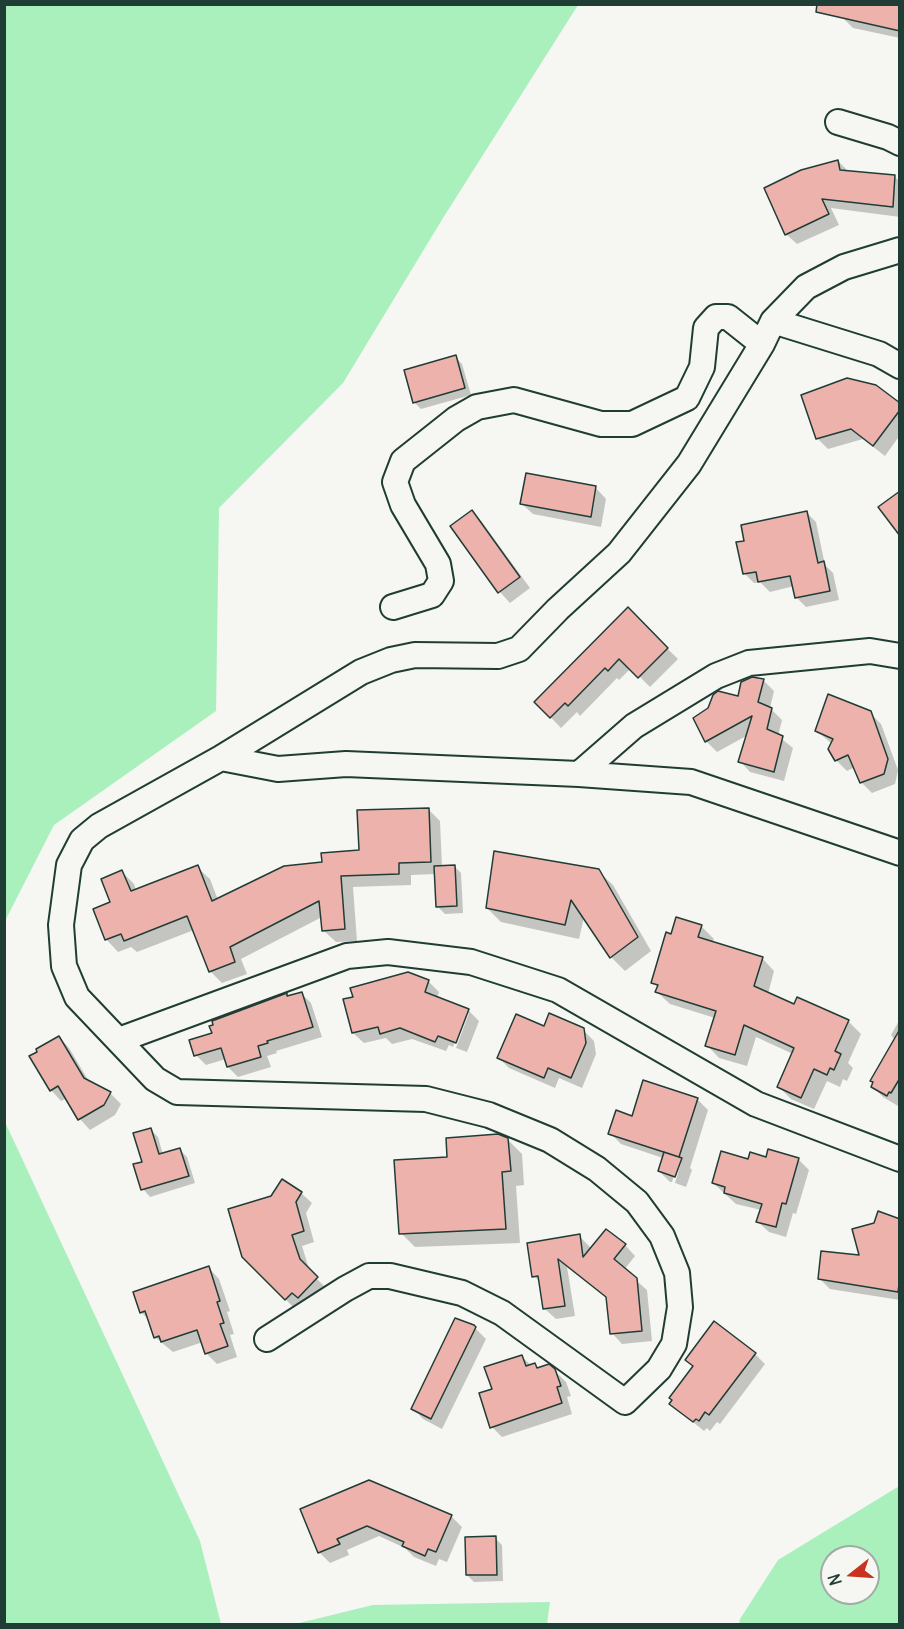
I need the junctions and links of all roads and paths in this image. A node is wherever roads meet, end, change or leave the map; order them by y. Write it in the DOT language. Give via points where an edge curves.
graph roads {
  1 [pos="838,122"];
  2 [pos="900,143"];
  3 [pos="900,250"];
  4 [pos="773,321"];
  5 [pos="762,344"];
  6 [pos="900,366"];
  7 [pos="393,607"];
  8 [pos="900,656"];
  9 [pos="221,758"];
  10 [pos="579,774"];
  11 [pos="900,853"];
  12 [pos="119,1040"];
  13 [pos="900,1159"];
  14 [pos="267,1339"];
  1 -- 2 [label="street"];
  3 -- 4 [label="street" via="844,267 806,287"];
  4 -- 5 [label="street"];
  4 -- 6 [label="street" via="879,354"];
  5 -- 7 [label="street" via="728,317 716,317 706,328 702,367 687,398 632,424 602,424 514,400 477,406 456,419 403,460 395,482 403,506 438,564 441,581 432,595"];
  5 -- 9 [label="street" via="689,464 620,553 519,649 498,656 415,655 391,660 361,672"];
  8 -- 10 [label="street" via="870,651 749,663 716,676 634,726"];
  9 -- 10 [label="street" via="278,769 346,764"];
  9 -- 12 [label="street" via="99,826 82,840 69,865 61,925 64,966 77,997"];
  10 -- 11 [label="street" via="692,782"];
  12 -- 13 [label="street" via="347,956 388,952 471,962 558,990 756,1104"];
  12 -- 14 [label="street" via="155,1079 177,1092 426,1099 489,1115 550,1140 597,1169 637,1202 662,1236 677,1274 680,1307 674,1344 659,1369 625,1402 502,1313 462,1293 390,1276 369,1276 345,1288"];
}
